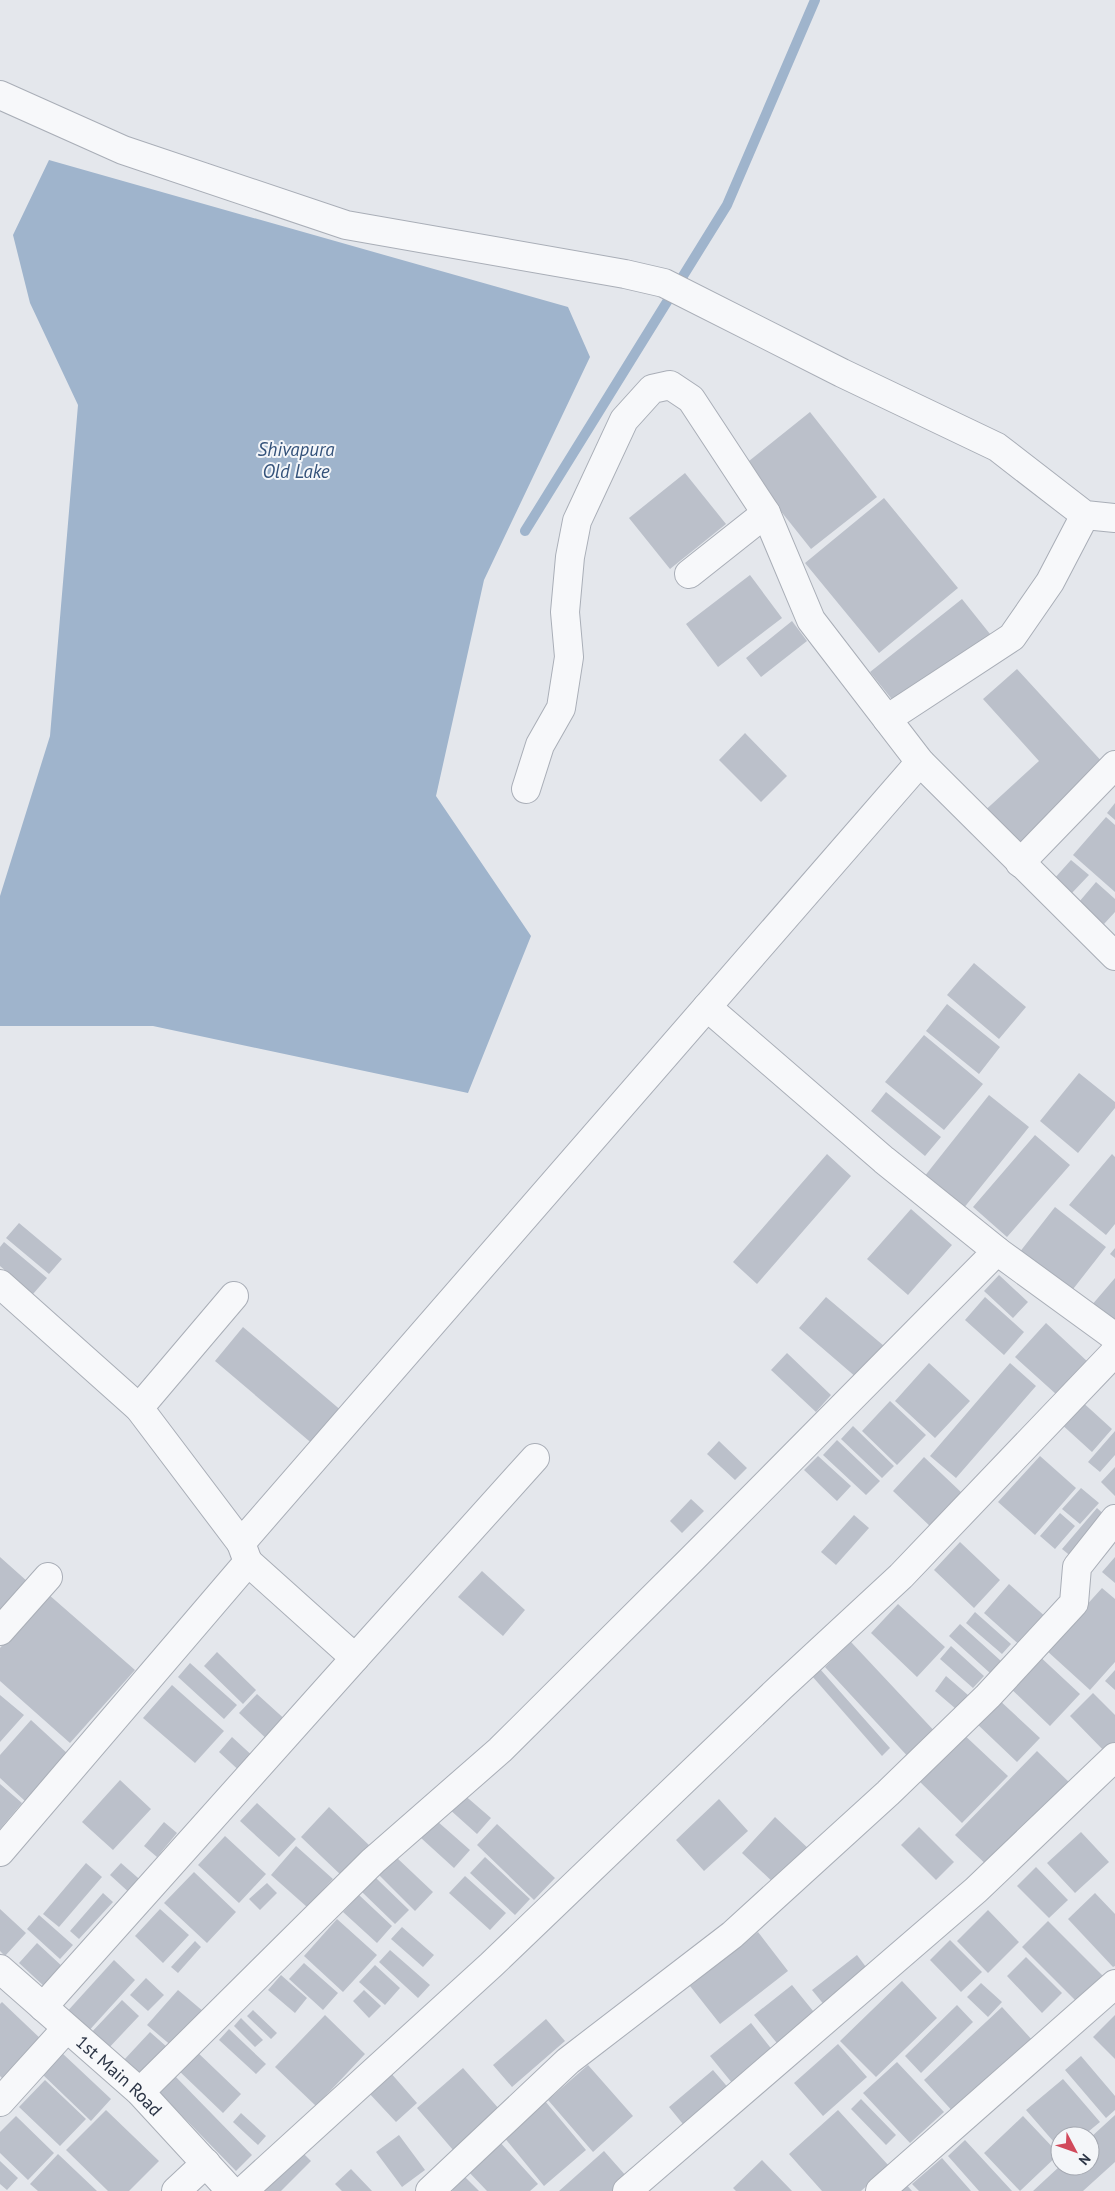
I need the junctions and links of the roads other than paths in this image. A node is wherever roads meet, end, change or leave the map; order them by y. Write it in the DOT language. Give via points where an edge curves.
graph roads {
  1 [pos="0,95"];
  2 [pos="766,513"];
  3 [pos="1085,515"];
  4 [pos="1115,518"];
  5 [pos="689,574"];
  6 [pos="887,719"];
  7 [pos="920,762"];
  8 [pos="1115,765"];
  9 [pos="526,789"];
  10 [pos="1020,863"];
  11 [pos="1115,956"];
  12 [pos="706,1007"];
  13 [pos="997,1251"];
  14 [pos="0,1284"];
  15 [pos="234,1296"];
  16 [pos="1115,1337"];
  17 [pos="1115,1352"];
  18 [pos="139,1408"];
  19 [pos="536,1458"];
  20 [pos="1115,1520"];
  21 [pos="245,1552"];
  22 [pos="48,1576"];
  23 [pos="0,1631"];
  24 [pos="355,1658"];
  25 [pos="1115,1757"];
  26 [pos="0,1852"];
  27 [pos="0,1969"];
  28 [pos="1115,1984"];
  29 [pos="43,2007"];
  30 [pos="66,2029"];
  31 [pos="140,2092"];
  32 [pos="0,2102"];
  33 [pos="206,2163"];
  34 [pos="176,2191"];
  35 [pos="231,2191"];
  36 [pos="243,2191"];
  37 [pos="430,2191"];
  38 [pos="627,2191"];
  39 [pos="880,2191"];
  1 -- 3 [label="street" via="123,150 346,225 664,283 997,448"];
  2 -- 5 [label="street"];
  2 -- 6 [label="street" via="811,620"];
  2 -- 9 [label="street" via="691,399 670,384 652,389 624,420 577,520 565,612 569,657 561,708 540,745"];
  3 -- 4 [label="street"];
  3 -- 6 [label="street" via="1050,582 1012,637"];
  6 -- 7 [label="street"];
  7 -- 10 [label="street"];
  7 -- 12 [label="street"];
  8 -- 10 [label="street"];
  10 -- 11 [label="street"];
  12 -- 13 [label="street" via="884,1160"];
  12 -- 21 [label="street"];
  13 -- 16 [label="street"];
  13 -- 31 [label="street" via="500,1750 373,1861"];
  14 -- 18 [label="street"];
  15 -- 18 [label="street"];
  17 -- 36 [label="street" via="901,1576 491,1964"];
  18 -- 21 [label="street"];
  19 -- 24 [label="street"];
  20 -- 37 [label="street" via="1077,1567 1074,1603 981,1703 732,1935 568,2061"];
  21 -- 24 [label="street"];
  21 -- 26 [label="street"];
  22 -- 23 [label="street"];
  24 -- 29 [label="street"];
  25 -- 38 [label="street" via="976,1890"];
  27 -- 29 [label="street, 1st Main Road"];
  28 -- 39 [label="street"];
  29 -- 30 [label="street, 1st Main Road"];
  30 -- 31 [label="street, 1st Main Road"];
  30 -- 32 [label="street"];
  31 -- 33 [label="street, 1st Main Road"];
  33 -- 34 [label="street"];
  33 -- 35 [label="street, 1st Main Road"];
}
